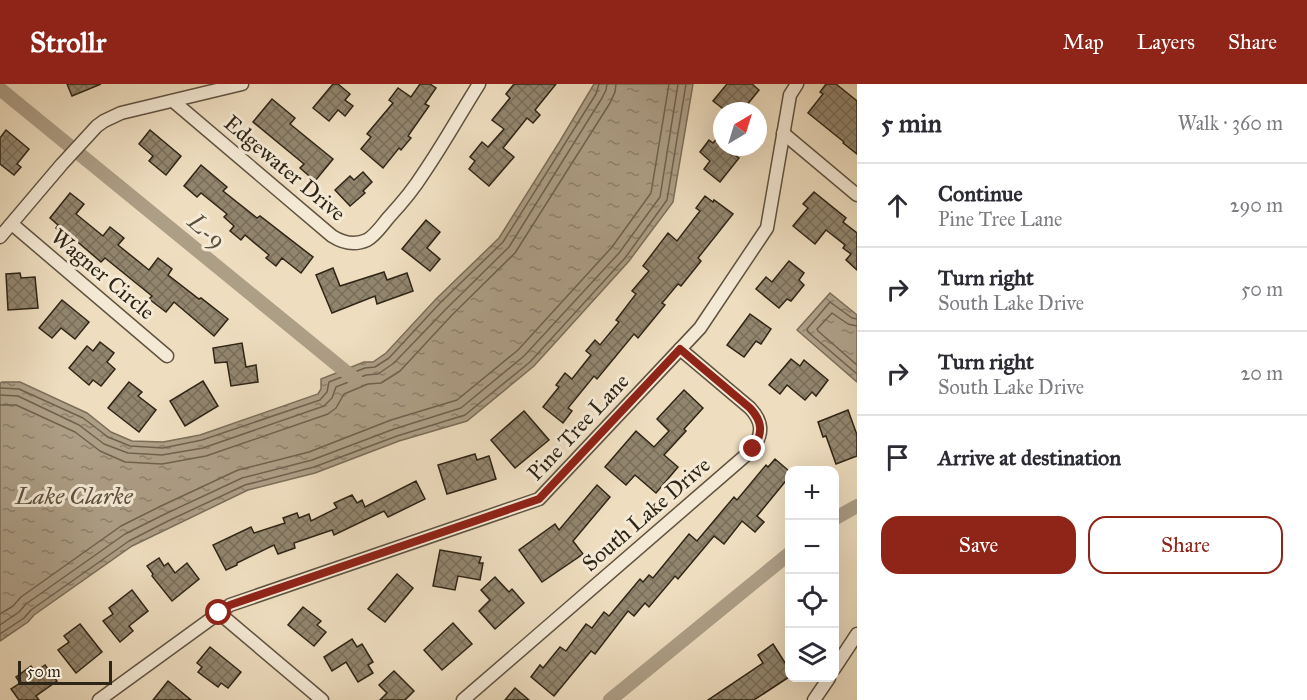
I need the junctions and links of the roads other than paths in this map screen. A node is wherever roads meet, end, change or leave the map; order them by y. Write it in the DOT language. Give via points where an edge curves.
graph roads {
  1 [pos="242,84"];
  2 [pos="479,84"];
  3 [pos="797,84"];
  4 [pos="173,101"];
  5 [pos="783,133"];
  6 [pos="857,195"];
  7 [pos="12,224"];
  8 [pos="0,237"];
  9 [pos="680,349"];
  10 [pos="167,356"];
  11 [pos="219,613"];
  12 [pos="857,634"];
  13 [pos="839,661"];
  14 [pos="826,682"];
  15 [pos="99,700"];
  16 [pos="322,700"];
  17 [pos="463,700"];
  18 [pos="814,700"];
  1 -- 4 [label="street"];
  2 -- 4 [label="street, Edgewater Drive" via="406,198 375,234 359,243 332,236"];
  3 -- 5 [label="street, Pine Tree Lane" via="789,95"];
  4 -- 7 [label="street" via="112,116 97,126"];
  5 -- 6 [label="street"];
  5 -- 9 [label="street, Pine Tree Lane" via="767,228 700,328"];
  7 -- 8 [label="street"];
  7 -- 10 [label="street, Wagner Circle"];
  9 -- 11 [label="street, Pine Tree Lane" via="539,499 230,605"];
  9 -- 17 [label="street, South Lake Drive" via="756,415 760,423 758,441"];
  11 -- 15 [label="street, Pine Tree Lane"];
  11 -- 16 [label="street"];
  12 -- 13 [label="street"];
  14 -- 18 [label="street"];
}
